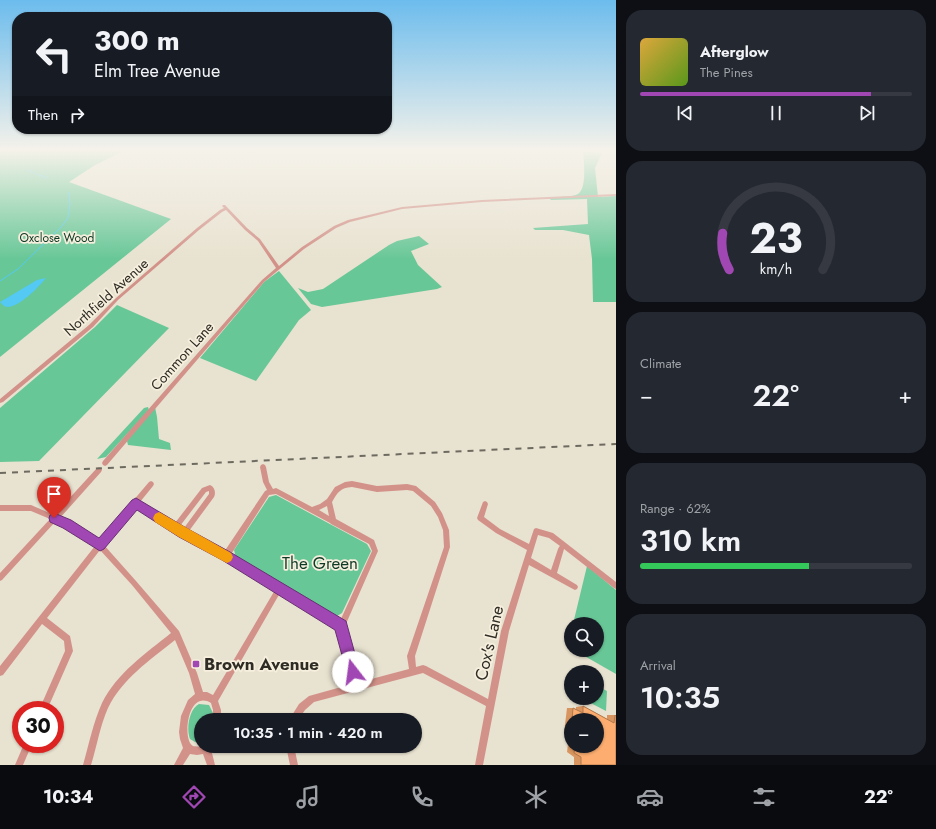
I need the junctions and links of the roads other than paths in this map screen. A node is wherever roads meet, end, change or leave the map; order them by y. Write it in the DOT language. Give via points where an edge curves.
graph roads {
  1 [pos="616,195"];
  2 [pos="278,268"];
  3 [pos="1,401"];
  4 [pos="105,463"];
  5 [pos="263,467"];
  6 [pos="99,470"];
  7 [pos="151,484"];
  8 [pos="271,492"];
  9 [pos="329,501"];
  10 [pos="136,503"];
  11 [pos="485,504"];
  12 [pos="0,508"];
  13 [pos="312,510"];
  14 [pos="54,518"];
  15 [pos="333,522"];
  16 [pos="175,528"];
  17 [pos="184,533"];
  18 [pos="100,545"];
  19 [pos="531,549"];
  20 [pos="561,549"];
  21 [pos="226,556"];
  22 [pos="527,560"];
  23 [pos="553,574"];
  24 [pos="0,578"];
  25 [pos="616,586"];
  26 [pos="575,588"];
  27 [pos="279,589"];
  28 [pos="42,619"];
  29 [pos="341,626"];
  30 [pos="176,634"];
  31 [pos="413,671"];
  32 [pos="0,672"];
  33 [pos="357,687"];
  34 [pos="200,696"];
  35 [pos="214,700"];
  36 [pos="47,701"];
  37 [pos="490,704"];
  38 [pos="217,713"];
  39 [pos="298,713"];
  40 [pos="188,749"];
  41 [pos="194,751"];
  42 [pos="25,753"];
  43 [pos="208,753"];
  44 [pos="291,753"];
  45 [pos="20,765"];
  46 [pos="87,765"];
  47 [pos="178,765"];
  48 [pos="211,765"];
  49 [pos="294,765"];
  50 [pos="479,765"];
  1 -- 2 [label="street, Common Lane" via="482,201 388,211 335,227"];
  2 -- 3 [label="street, Northfield Avenue" via="259,240 225,207"];
  2 -- 4 [label="street, Common Lane" via="250,295"];
  5 -- 8 [label="street"];
  6 -- 14 [label="street"];
  7 -- 10 [label="street"];
  8 -- 13 [label="street" via="276,491"];
  8 -- 21 [label="street" via="267,493"];
  9 -- 13 [label="street"];
  9 -- 15 [label="street"];
  9 -- 31 [label="street" via="337,489 345,485 377,489 407,487 414,488 422,494 440,515 446,530 447,547 411,656"];
  10 -- 16 [label="street"];
  10 -- 18 [label="street"];
  11 -- 19 [label="street" via="480,518"];
  12 -- 14 [label="street" via="31,508"];
  13 -- 15 [label="street"];
  14 -- 18 [label="street"];
  14 -- 24 [label="street"];
  15 -- 29 [label="street" via="372,542 375,550"];
  16 -- 17 [label="street"];
  16 -- 17 [label="street" via="204,490 210,488 212,495"];
  17 -- 21 [label="street"];
  18 -- 28 [label="street"];
  18 -- 30 [label="street"];
  19 -- 22 [label="street, Cox's Lane"];
  19 -- 25 [label="street, Cox's Lane" via="536,531 551,535"];
  20 -- 23 [label="street"];
  21 -- 27 [label="street"];
  22 -- 23 [label="street"];
  22 -- 37 [label="street, Cox's Lane" via="505,631"];
  23 -- 26 [label="street"];
  27 -- 29 [label="street"];
  27 -- 35 [label="street"];
  28 -- 32 [label="street"];
  28 -- 36 [label="street" via="67,639 69,651"];
  29 -- 33 [label="street"];
  30 -- 34 [label="street"];
  30 -- 46 [label="street" via="129,672 113,693 105,706"];
  31 -- 33 [label="street"];
  31 -- 37 [label="street" via="423,669"];
  33 -- 39 [label="street" via="312,700"];
  34 -- 35 [label="street"];
  34 -- 40 [label="street" via="190,704 185,720 183,737"];
  35 -- 38 [label="street"];
  37 -- 50 [label="street, Cox's Lane"];
  40 -- 41 [label="street"];
  40 -- 47 [label="street"];
  42 -- 45 [label="street"];
  43 -- 48 [label="street"];
  44 -- 49 [label="street"];
}
